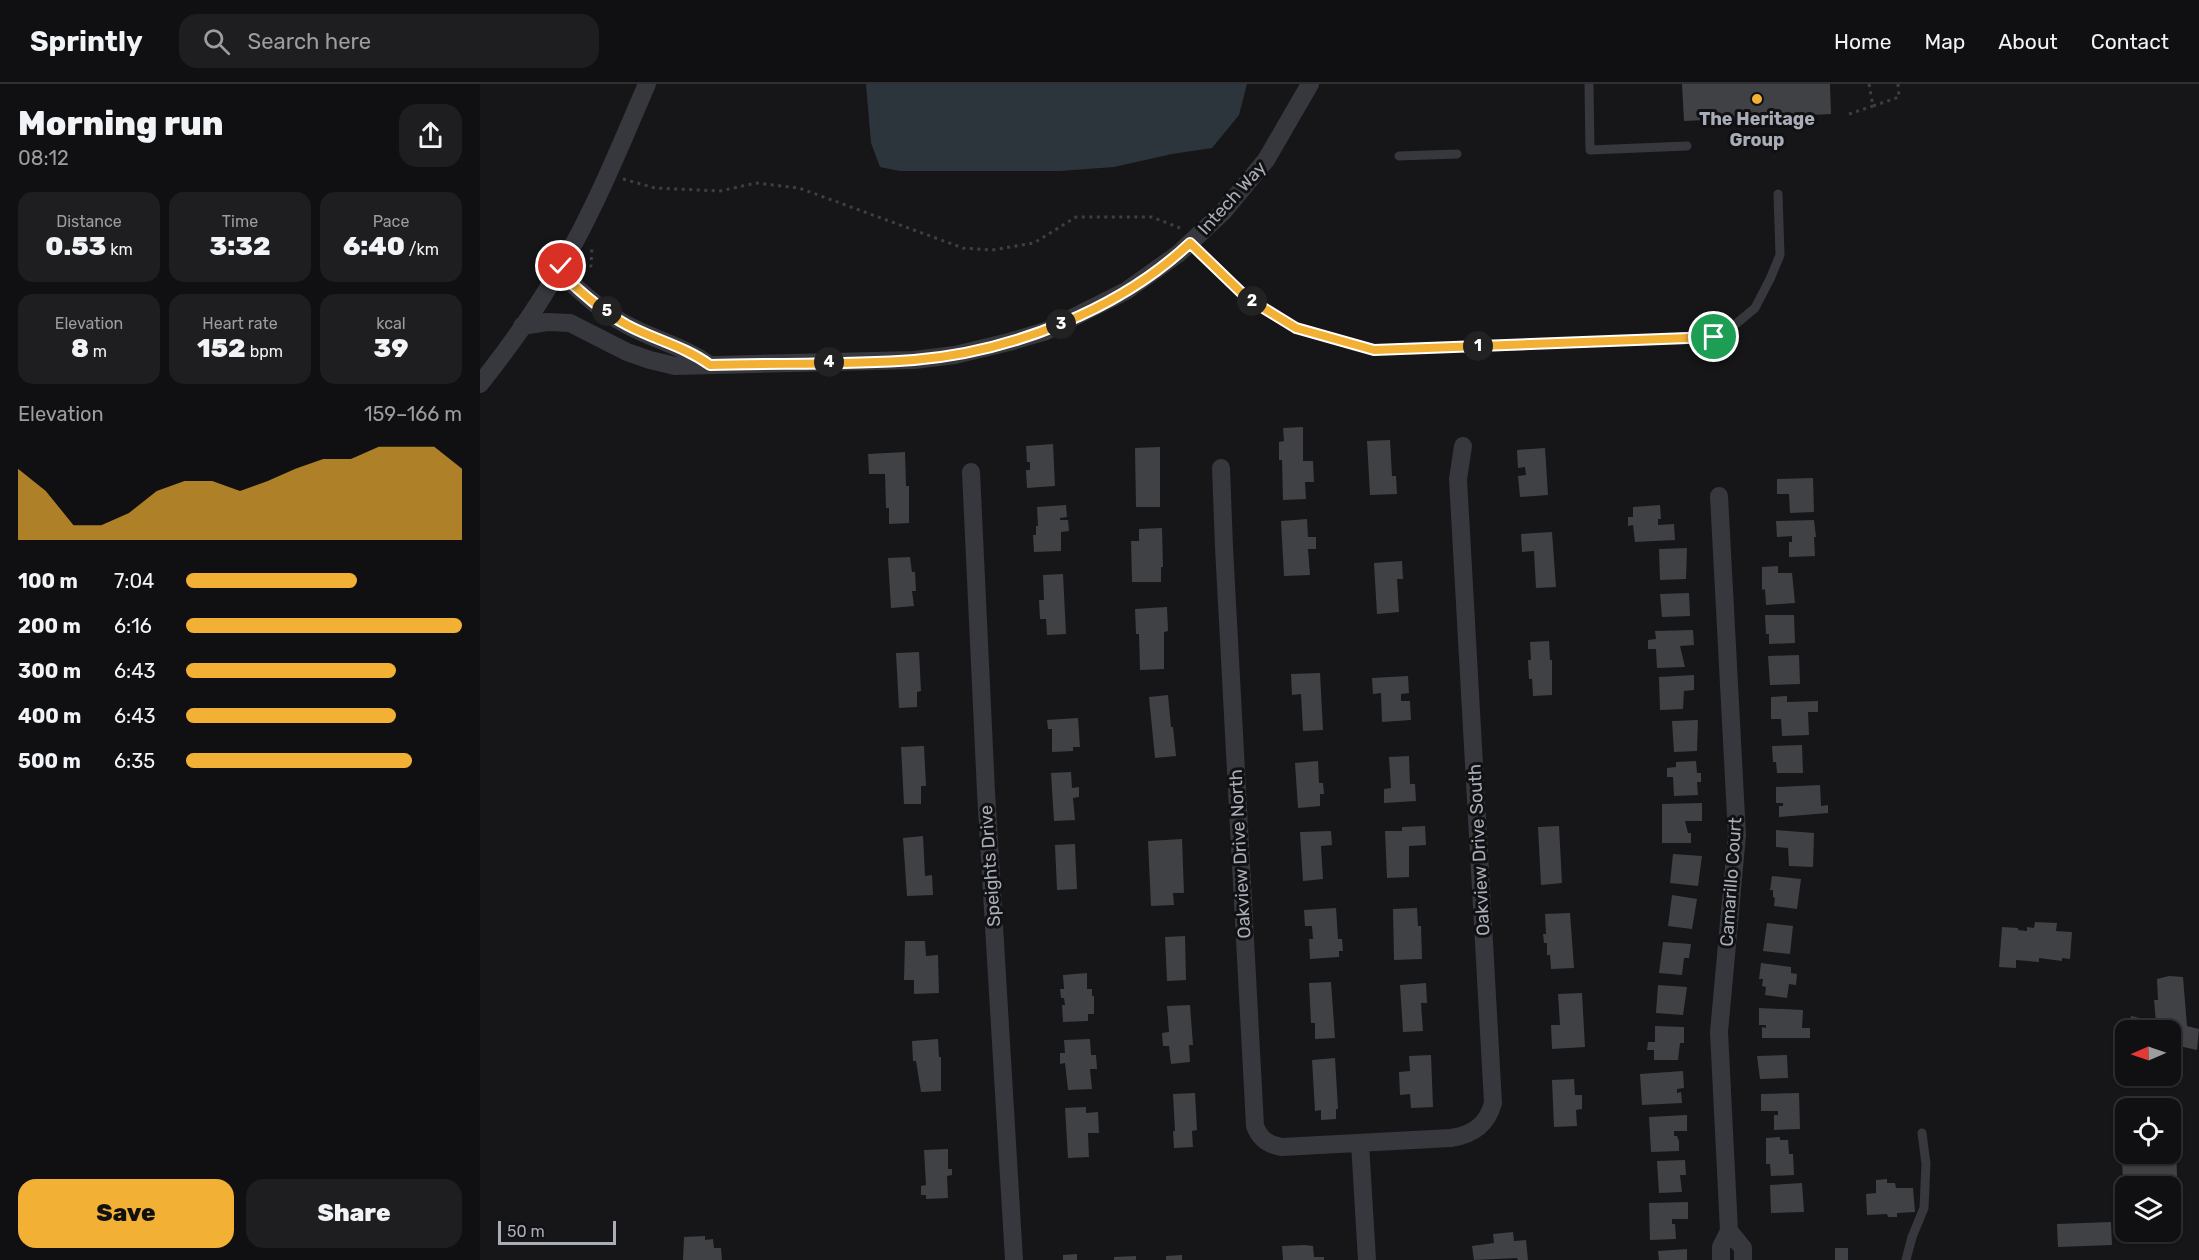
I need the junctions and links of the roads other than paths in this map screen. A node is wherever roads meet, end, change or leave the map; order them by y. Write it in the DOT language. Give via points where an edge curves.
graph roads {
  1 [pos="647,84"];
  2 [pos="1310,84"];
  3 [pos="1589,84"];
  4 [pos="1687,146"];
  5 [pos="1457,154"];
  6 [pos="1399,156"];
  7 [pos="1778,194"];
  8 [pos="1185,236"];
  9 [pos="558,271"];
  10 [pos="522,326"];
  11 [pos="710,365"];
  12 [pos="480,384"];
  13 [pos="1463,446"];
  14 [pos="1221,468"];
  15 [pos="971,472"];
  16 [pos="1719,496"];
  17 [pos="1922,1133"];
  18 [pos="1360,1143"];
  19 [pos="1730,1231"];
  20 [pos="1014,1260"];
  21 [pos="1367,1260"];
  22 [pos="1722,1260"];
  23 [pos="1743,1260"];
  24 [pos="1906,1260"];
  1 -- 9 [label="street" via="596,202"];
  2 -- 8 [label="street, Intech Way" via="1266,160 1223,213"];
  3 -- 4 [label="lane" via="1590,150"];
  5 -- 6 [label="lane"];
  7 -- 8 [label="lane" via="1780,255 1773,271 1755,308 1714,337 1374,350 1296,328 1247,298"];
  8 -- 11 [label="street, Intech Way" via="1178,254 1115,297 1046,331 1009,342 914,360"];
  9 -- 10 [label="street"];
  9 -- 11 [label="street" via="625,324 692,352"];
  10 -- 11 [label="street, Intech Way" via="570,323 650,360 675,366"];
  10 -- 12 [label="street"];
  13 -- 18 [label="street, Oakview Drive South" via="1458,479 1491,1110 1485,1123 1464,1136"];
  14 -- 18 [label="street, Oakview Drive North" via="1255,1126 1267,1143 1282,1147"];
  15 -- 20 [label="street, Speights Drive"];
  16 -- 19 [label="street, Camarillo Court" via="1737,835 1719,1032"];
  17 -- 24 [label="lane" via="1926,1164 1924,1208"];
  18 -- 21 [label="street"];
  19 -- 22 [label="street, Camarillo Court" via="1721,1247"];
  19 -- 23 [label="street, Camarillo Court" via="1743,1248"];
}
